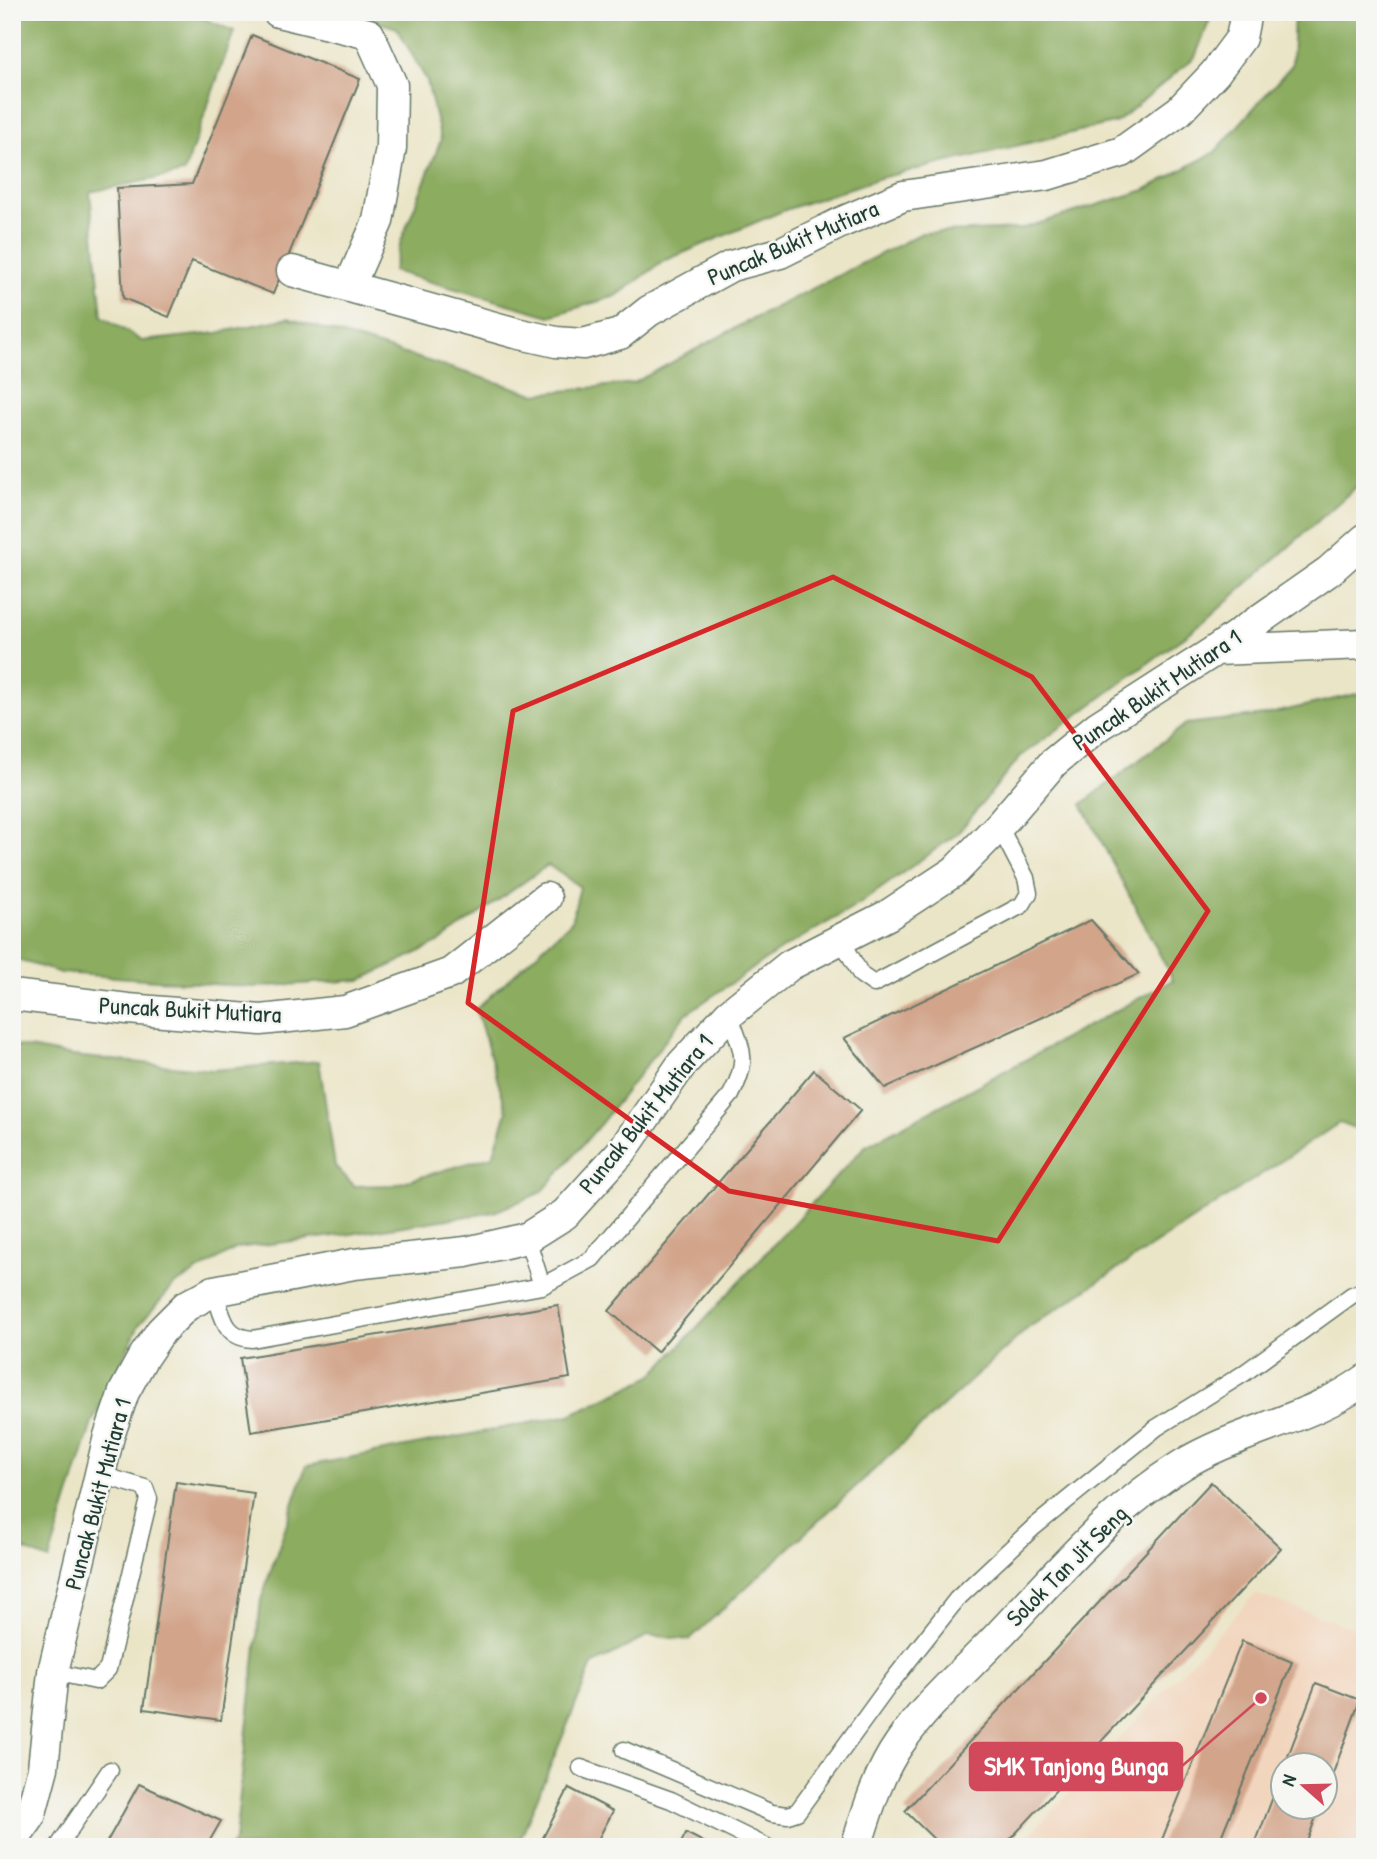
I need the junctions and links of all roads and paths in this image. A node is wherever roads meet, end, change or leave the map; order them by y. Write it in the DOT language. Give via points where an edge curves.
graph roads {
  1 [pos="278,12"];
  2 [pos="1246,12"];
  3 [pos="292,271"];
  4 [pos="349,287"];
  5 [pos="1365,539"];
  6 [pos="1365,644"];
  7 [pos="1216,650"];
  8 [pos="999,826"];
  9 [pos="546,898"];
  10 [pos="841,939"];
  11 [pos="12,995"];
  12 [pos="729,1014"];
  13 [pos="527,1238"];
  14 [pos="542,1286"];
  15 [pos="1365,1290"];
  16 [pos="214,1291"];
  17 [pos="1365,1380"];
  18 [pos="98,1474"];
  19 [pos="53,1672"];
  20 [pos="624,1750"];
  21 [pos="581,1768"];
  22 [pos="110,1770"];
  23 [pos="12,1842"];
  24 [pos="58,1847"];
  25 [pos="767,1847"];
  26 [pos="856,1847"];
  1 -- 4 [label="street" via="369,34 392,85 391,148 378,221"];
  2 -- 4 [label="street, Puncak Bukit Mutiara" via="1241,38 1215,73 1179,111 1122,152 1047,175 903,196 780,253 731,266 649,311 620,334 583,344 556,342"];
  3 -- 4 [label="street, Puncak Bukit Mutiara"];
  5 -- 7 [label="street, Puncak Bukit Mutiara 1" via="1329,571"];
  6 -- 7 [label="street"];
  7 -- 8 [label="street, Puncak Bukit Mutiara 1" via="1098,726 1053,763"];
  8 -- 10 [label="street, Puncak Bukit Mutiara 1" via="955,871"];
  8 -- 10 [label="lane" via="1026,878 1029,893 1022,905 874,984 861,975"];
  9 -- 11 [label="street, Puncak Bukit Mutiara" via="451,973 345,1011 261,1020"];
  10 -- 12 [label="street, Puncak Bukit Mutiara 1" via="790,965"];
  12 -- 13 [label="street, Puncak Bukit Mutiara 1" via="682,1064 622,1151 565,1214"];
  12 -- 14 [label="lane" via="744,1055 731,1095 592,1259"];
  13 -- 14 [label="lane"];
  13 -- 16 [label="street, Puncak Bukit Mutiara 1" via="466,1252 354,1264"];
  14 -- 16 [label="lane" via="252,1339 238,1338 229,1331"];
  15 -- 20 [label="lane" via="1156,1428 1034,1527 957,1599 797,1812 772,1813"];
  16 -- 18 [label="street, Puncak Bukit Mutiara 1" via="186,1306 142,1359 124,1392"];
  17 -- 26 [label="street, Solok Tan Jit Seng" via="1343,1396 1184,1464 1122,1507 928,1708 898,1745 880,1779"];
  18 -- 19 [label="street, Puncak Bukit Mutiara 1"];
  18 -- 19 [label="lane" via="145,1488 149,1499 108,1669 96,1681"];
  19 -- 23 [label="street, Puncak Bukit Mutiara 1" via="43,1768 30,1817"];
  21 -- 25 [label="lane" via="671,1800"];
  22 -- 24 [label="lane"];
}
